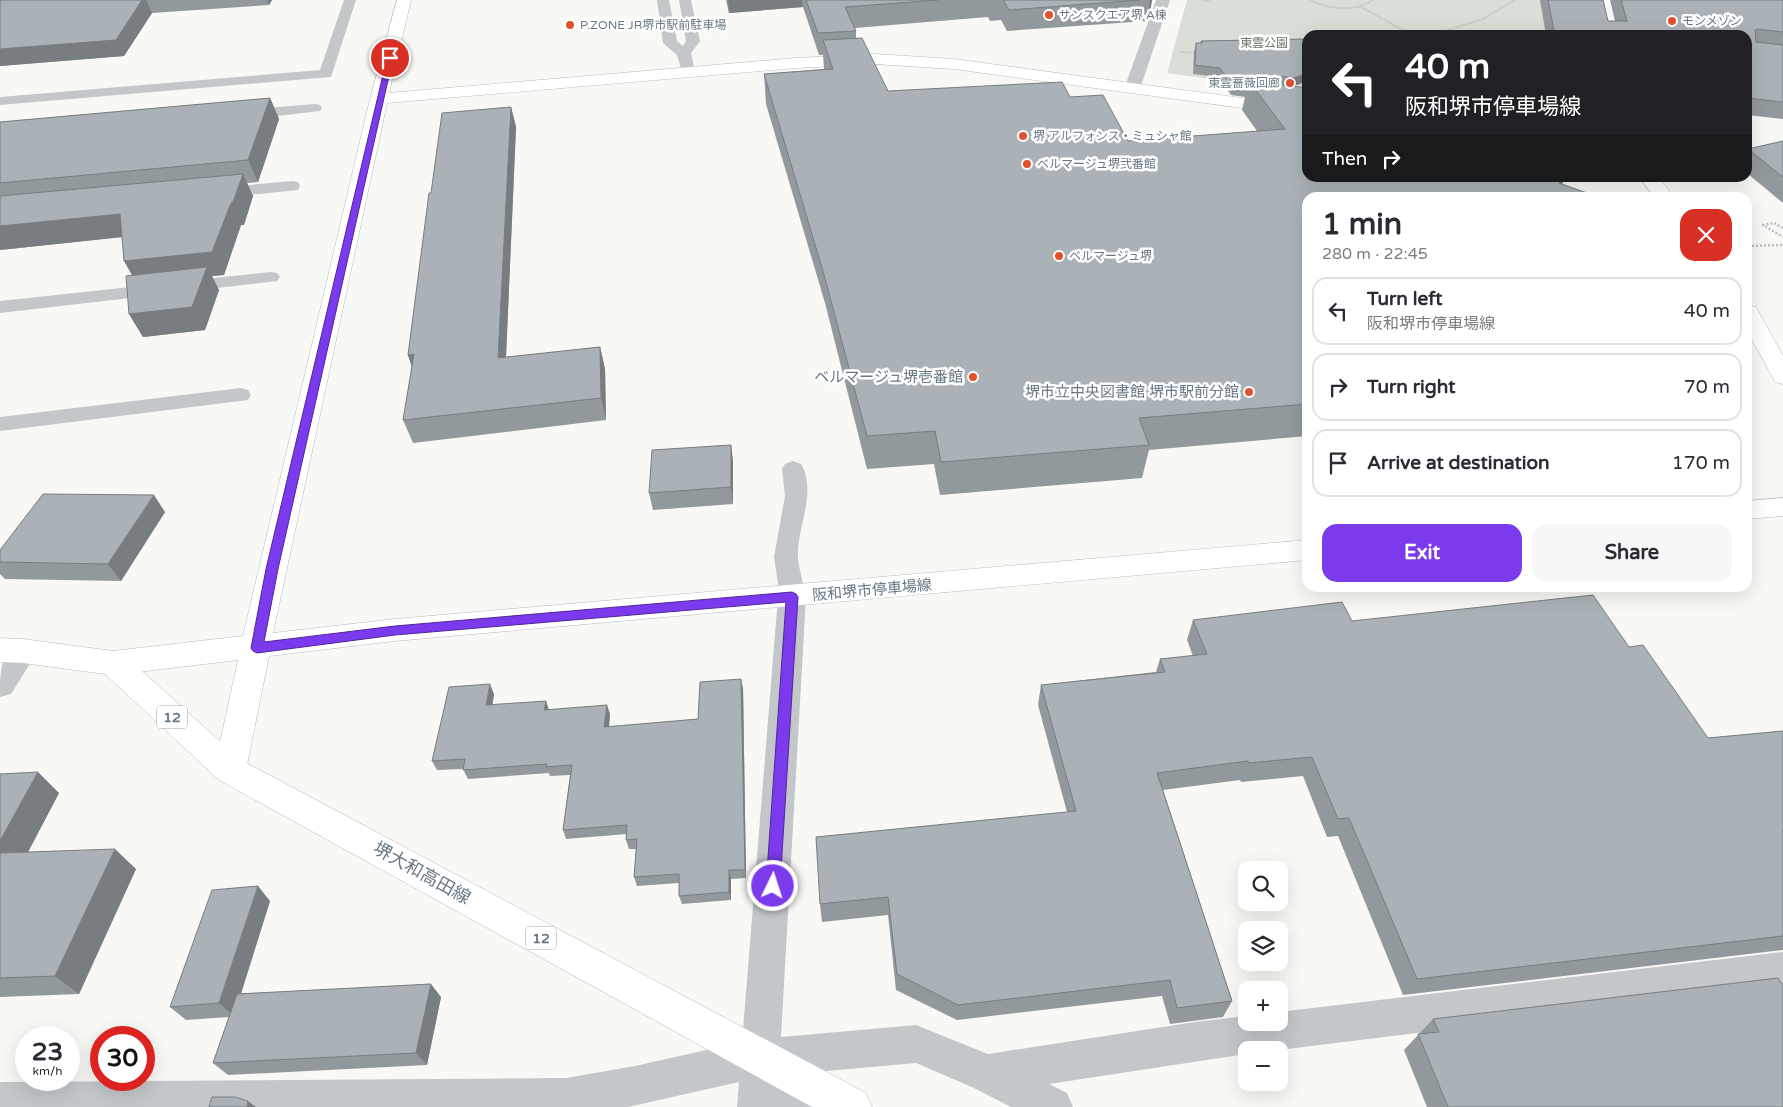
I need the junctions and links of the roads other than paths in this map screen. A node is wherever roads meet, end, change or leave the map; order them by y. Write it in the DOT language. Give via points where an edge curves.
graph roads {
  1 [pos="350,0"];
  2 [pos="404,0"];
  3 [pos="663,0"];
  4 [pos="686,0"];
  5 [pos="1162,0"];
  6 [pos="684,53"];
  7 [pos="688,72"];
  8 [pos="1132,88"];
  9 [pos="380,99"];
  10 [pos="0,101"];
  11 [pos="315,108"];
  12 [pos="1302,111"];
  13 [pos="226,116"];
  14 [pos="1652,182"];
  15 [pos="292,186"];
  16 [pos="1661,192"];
  17 [pos="204,194"];
  18 [pos="271,277"];
  19 [pos="0,307"];
  20 [pos="1752,319"];
  21 [pos="1783,377"];
  22 [pos="241,394"];
  23 [pos="0,424"];
  24 [pos="793,469"];
  25 [pos="1783,507"];
  26 [pos="1752,510"];
  27 [pos="1302,551"];
  28 [pos="792,597"];
  29 [pos="257,648"];
  30 [pos="12,651"];
  31 [pos="114,664"];
  32 [pos="0,685"];
  33 [pos="230,770"];
  34 [pos="1777,981"];
  35 [pos="760,1058"];
  36 [pos="988,1074"];
  37 [pos="0,1102"];
  38 [pos="757,1107"];
  39 [pos="790,1107"];
  40 [pos="852,1107"];
  41 [pos="1053,1107"];
  1 -- 10 [label="lane" via="326,74"];
  2 -- 9 [label="street"];
  3 -- 6 [label="lane" via="670,43"];
  4 -- 6 [label="lane" via="692,42"];
  5 -- 8 [label="street"];
  6 -- 7 [label="lane"];
  7 -- 8 [label="street" via="875,59 954,64"];
  7 -- 9 [label="street"];
  8 -- 12 [label="street"];
  9 -- 29 [label="street" via="272,569"];
  11 -- 13 [label="lane"];
  14 -- 16 [label="street"];
  15 -- 17 [label="lane"];
  18 -- 19 [label="lane"];
  20 -- 21 [label="street"];
  22 -- 23 [label="lane"];
  24 -- 28 [label="lane" via="796,496 786,557"];
  25 -- 26 [label="street"];
  27 -- 28 [label="street, 阪和堺市停車場線"];
  28 -- 29 [label="street, 阪和堺市停車場線" via="395,630"];
  28 -- 35 [label="street"];
  29 -- 31 [label="street, 阪和堺市停車場線"];
  29 -- 33 [label="street"];
  30 -- 31 [label="street"];
  30 -- 32 [label="street"];
  31 -- 33 [label="street, 堺大和高田線 / 12"];
  33 -- 35 [label="street, 堺大和高田線 / 12"];
  34 -- 36 [label="street" via="1196,1041"];
  35 -- 36 [label="street" via="916,1044"];
  35 -- 37 [label="street" via="566,1098"];
  35 -- 38 [label="street"];
  35 -- 39 [label="street"];
  35 -- 40 [label="street, 堺大和高田線 / 12"];
  36 -- 41 [label="street"];
}
